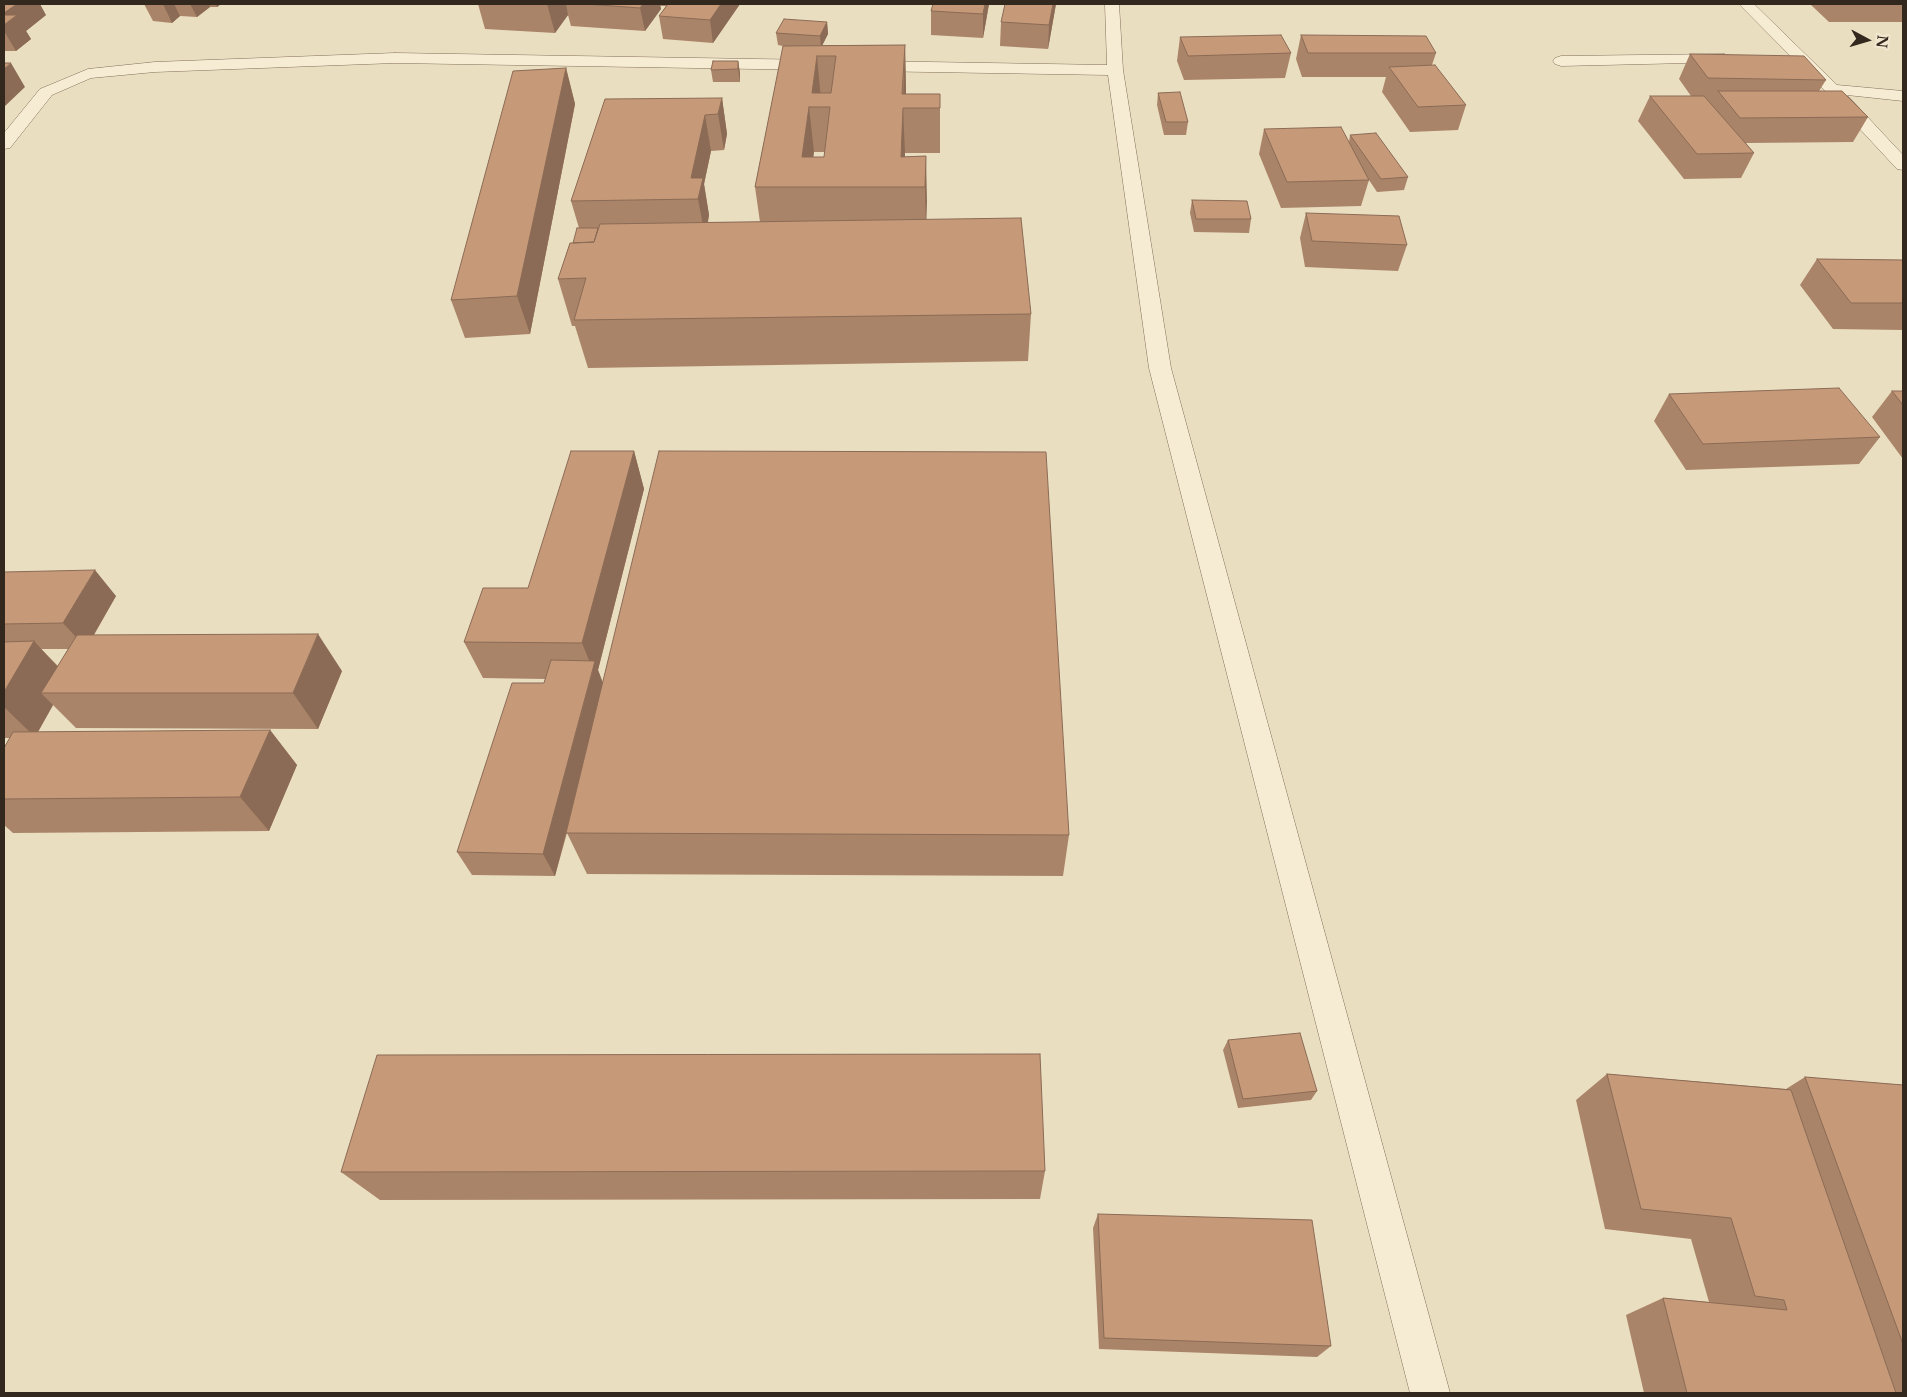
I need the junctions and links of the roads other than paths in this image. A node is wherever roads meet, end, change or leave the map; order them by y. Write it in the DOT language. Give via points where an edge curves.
graph roads {
  1 [pos="1112,4"];
  2 [pos="1746,4"];
  3 [pos="1782,58"];
  4 [pos="1801,58"];
  5 [pos="1743,59"];
  6 [pos="1561,61"];
  7 [pos="835,66"];
  8 [pos="855,66"];
  9 [pos="1115,70"];
  10 [pos="1832,89"];
  11 [pos="1903,96"];
  12 [pos="4,144"];
  13 [pos="1903,165"];
  14 [pos="1430,1393"];
  1 -- 9 [label="street"];
  2 -- 4 [label="street"];
  3 -- 4 [label="street"];
  4 -- 10 [label="street"];
  5 -- 6 [label="street"];
  7 -- 12 [label="street" via="395,58 155,67 88,74 46,92"];
  8 -- 9 [label="street"];
  9 -- 14 [label="street" via="1160,368"];
  10 -- 11 [label="street"];
  10 -- 13 [label="street"];
}
